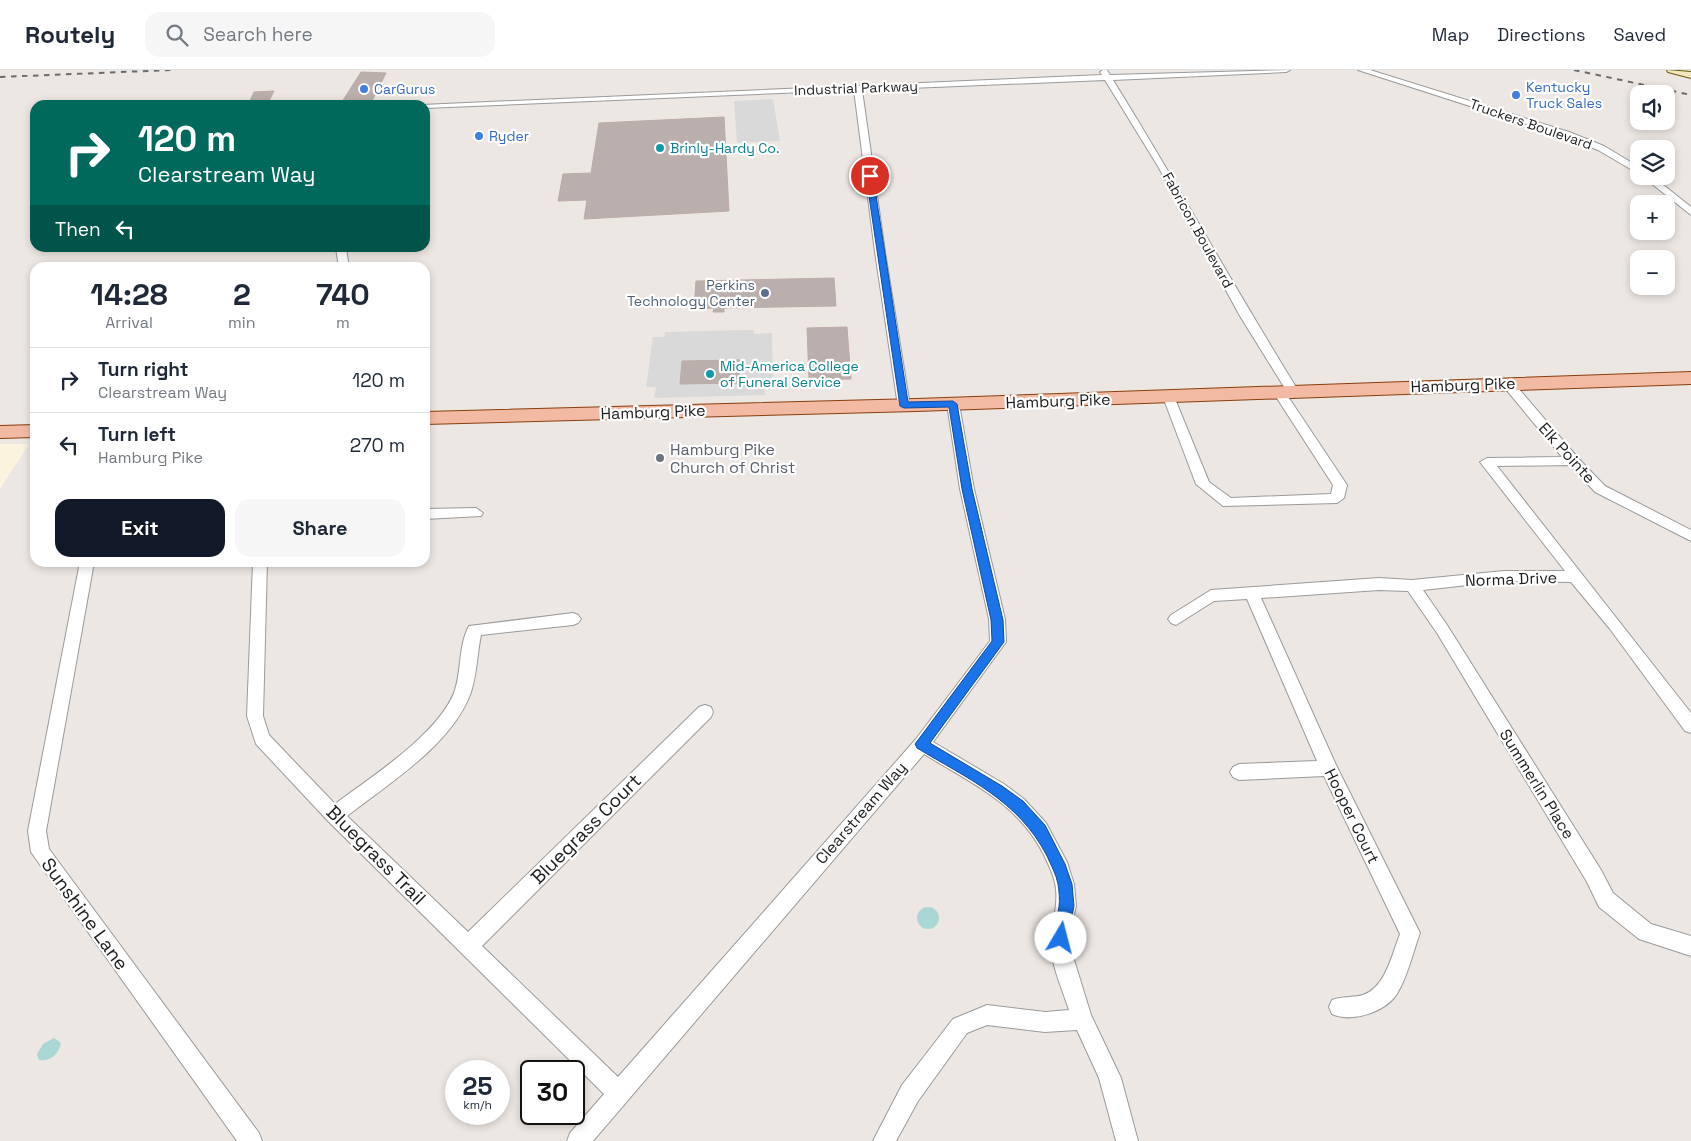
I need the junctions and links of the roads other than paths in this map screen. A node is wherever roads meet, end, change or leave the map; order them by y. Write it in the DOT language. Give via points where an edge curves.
graph roads {
  1 [pos="1286,70"];
  2 [pos="1362,70"];
  3 [pos="1672,70"];
  4 [pos="1105,74"];
  5 [pos="1691,75"];
  6 [pos="858,87"];
  7 [pos="430,106"];
  8 [pos="1630,165"];
  9 [pos="1657,185"];
  10 [pos="1691,212"];
  11 [pos="1691,378"];
  12 [pos="1508,384"];
  13 [pos="1286,392"];
  14 [pos="1169,397"];
  15 [pos="953,404"];
  16 [pos="904,406"];
  17 [pos="430,418"];
  18 [pos="30,431"];
  19 [pos="0,432"];
  20 [pos="1573,461"];
  21 [pos="476,513"];
  22 [pos="430,514"];
  23 [pos="1691,536"];
  24 [pos="86,567"];
  25 [pos="260,567"];
  26 [pos="1573,574"];
  27 [pos="1412,586"];
  28 [pos="1251,592"];
  29 [pos="573,619"];
  30 [pos="1176,619"];
  31 [pos="705,712"];
  32 [pos="1691,726"];
  33 [pos="922,744"];
  34 [pos="1328,768"];
  35 [pos="1240,772"];
  36 [pos="334,815"];
  37 [pos="468,946"];
  38 [pos="1691,946"];
  39 [pos="1339,1007"];
  40 [pos="1082,1019"];
  41 [pos="619,1093"];
  42 [pos="251,1141"];
  43 [pos="578,1141"];
  44 [pos="884,1141"];
  45 [pos="1127,1141"];
  1 -- 4 [label="street, Industrial Parkway"];
  2 -- 8 [label="street, Truckers Boulevard" via="1566,134 1607,151"];
  3 -- 5 [label="main road"];
  4 -- 6 [label="street, Industrial Parkway"];
  4 -- 13 [label="street, Fabricon Boulevard" via="1163,168"];
  6 -- 7 [label="street, Industrial Parkway"];
  6 -- 16 [label="street"];
  9 -- 10 [label="street"];
  11 -- 12 [label="main road, Hamburg Pike"];
  12 -- 13 [label="main road, Hamburg Pike"];
  12 -- 20 [label="street, Elk Pointe"];
  13 -- 14 [label="main road, Hamburg Pike"];
  13 -- 14 [label="street, Fabricon Boulevard" via="1340,485 1337,498 1228,503 1203,484"];
  14 -- 15 [label="main road, Hamburg Pike"];
  15 -- 16 [label="main road, Hamburg Pike"];
  15 -- 33 [label="street, Clearstream Way" via="967,489 997,620 998,642"];
  16 -- 17 [label="main road, Hamburg Pike"];
  18 -- 19 [label="main road"];
  20 -- 23 [label="street, Elk Pointe" via="1600,489"];
  20 -- 26 [label="street, Norma Drive" via="1487,462 1544,532"];
  21 -- 22 [label="street"];
  24 -- 42 [label="street, Sunshine Lane" via="37,831 40,852"];
  25 -- 36 [label="street, Bluegrass Trail" via="255,716 262,739"];
  26 -- 27 [label="street, Norma Drive" via="1572,577 1542,574 1504,576"];
  26 -- 32 [label="street"];
  27 -- 28 [label="street, Norma Drive" via="1379,584"];
  27 -- 38 [label="street, Summerlin Place" via="1457,654 1606,900 1646,932"];
  28 -- 30 [label="street, Norma Drive" via="1211,596"];
  28 -- 34 [label="street, Hooper Court"];
  29 -- 36 [label="street" via="474,630 461,697 444,721 409,756"];
  31 -- 37 [label="street, Bluegrass Court"];
  33 -- 40 [label="street" via="1005,795 1040,829 1065,884 1061,950"];
  33 -- 41 [label="street, Clearstream Way"];
  34 -- 35 [label="street"];
  34 -- 39 [label="street, Hooper Court" via="1410,933 1390,987 1367,1005"];
  36 -- 37 [label="street, Bluegrass Trail"];
  37 -- 41 [label="street, Bluegrass Trail"];
  40 -- 44 [label="street" via="1045,1022 987,1015 960,1026 910,1093"];
  40 -- 45 [label="street" via="1101,1051 1116,1091"];
  41 -- 43 [label="street, Clearstream Way"];
}
